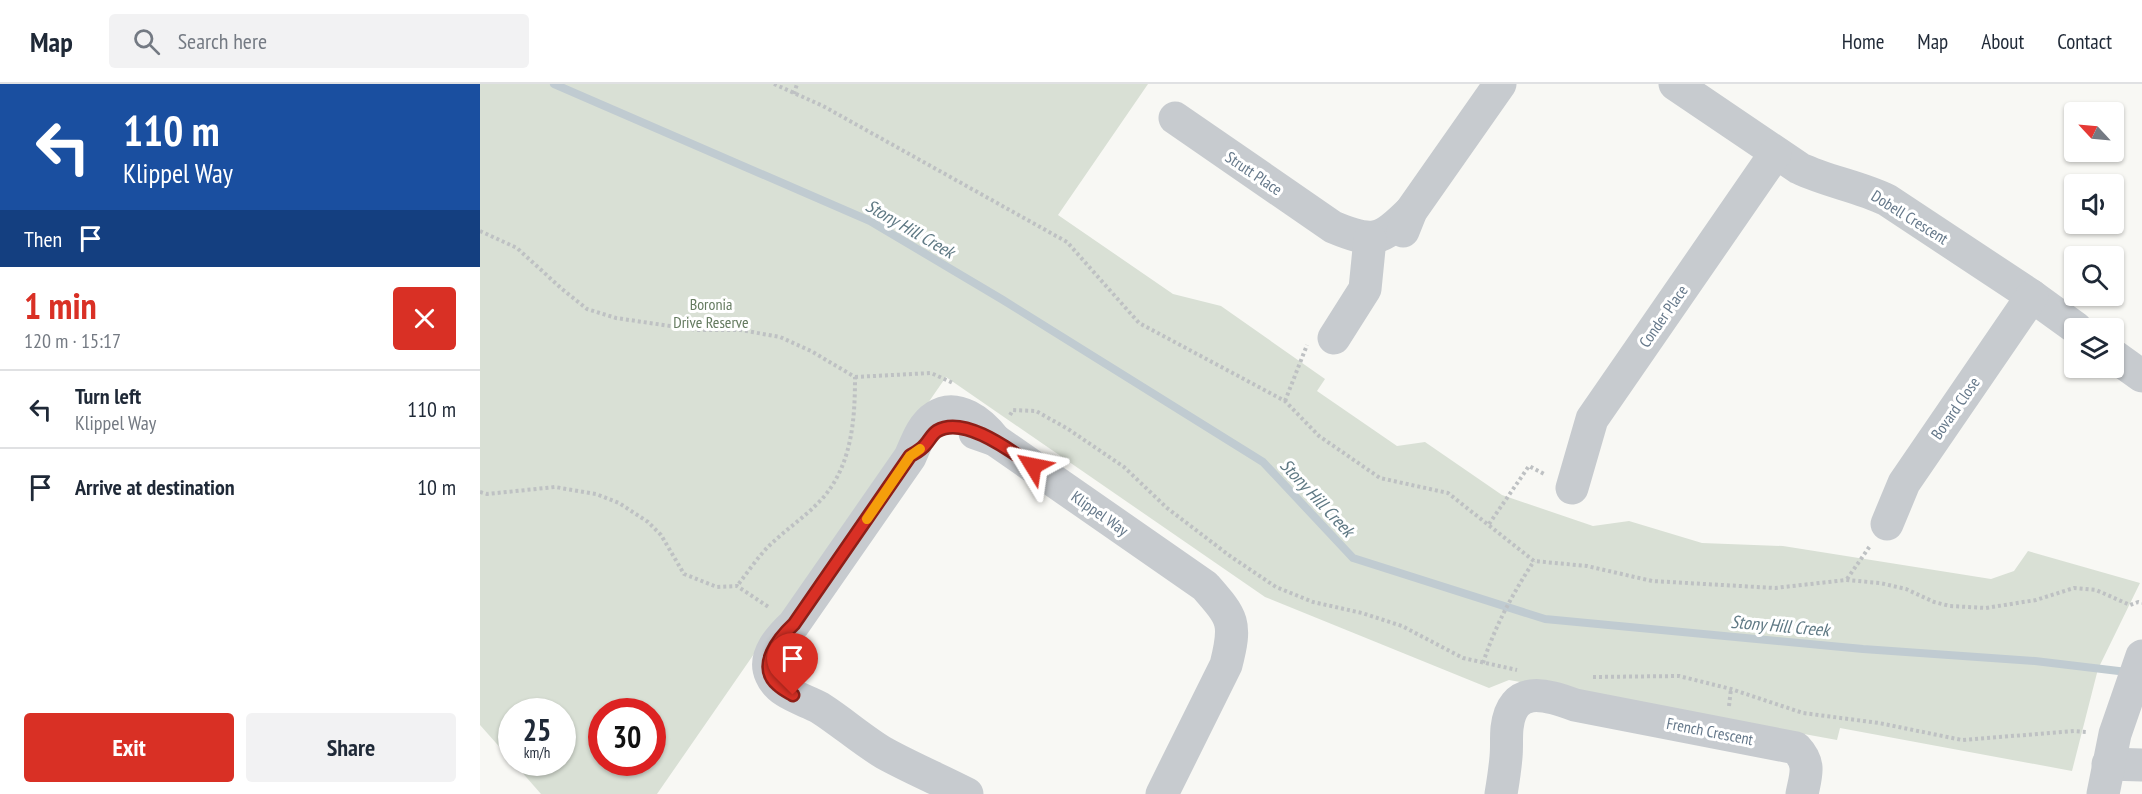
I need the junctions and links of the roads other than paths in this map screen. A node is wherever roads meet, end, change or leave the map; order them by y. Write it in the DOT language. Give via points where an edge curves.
graph roads {
  1 [pos="1500,84"];
  2 [pos="1675,84"];
  3 [pos="1175,118"];
  4 [pos="1775,154"];
  5 [pos="1369,247"];
  6 [pos="2032,296"];
  7 [pos="2064,319"];
  8 [pos="1334,338"];
  9 [pos="2124,363"];
  10 [pos="2142,376"];
  11 [pos="1572,488"];
  12 [pos="1887,524"];
  13 [pos="2142,656"];
  14 [pos="2117,750"];
  15 [pos="2142,765"];
  16 [pos="967,794"];
  17 [pos="1162,794"];
  18 [pos="1501,794"];
  19 [pos="1802,794"];
  1 -- 5 [label="street" via="1411,211"];
  2 -- 4 [label="street, Dobell Crescent"];
  3 -- 5 [label="street, Strutt Place" via="1333,227"];
  4 -- 6 [label="street, Dobell Crescent" via="1819,178 1863,189 1887,200"];
  4 -- 11 [label="street, Conder Place" via="1592,419"];
  5 -- 8 [label="street" via="1365,289"];
  6 -- 7 [label="street, Dobell Crescent"];
  6 -- 12 [label="street, Bovard Close" via="1904,483"];
  9 -- 10 [label="street"];
  13 -- 14 [label="street"];
  14 -- 15 [label="street"];
  16 -- 17 [label="street, Klippel Way" via="884,753 819,707 792,680 784,658 794,624 910,456 922,432 935,417 950,412 967,415 985,427 995,440 1205,586 1226,610 1233,624 1226,665"];
  18 -- 19 [label="street, French Crescent" via="1506,758 1527,715 1535,710 1575,705 1796,748 1805,758 1807,769"];
}
